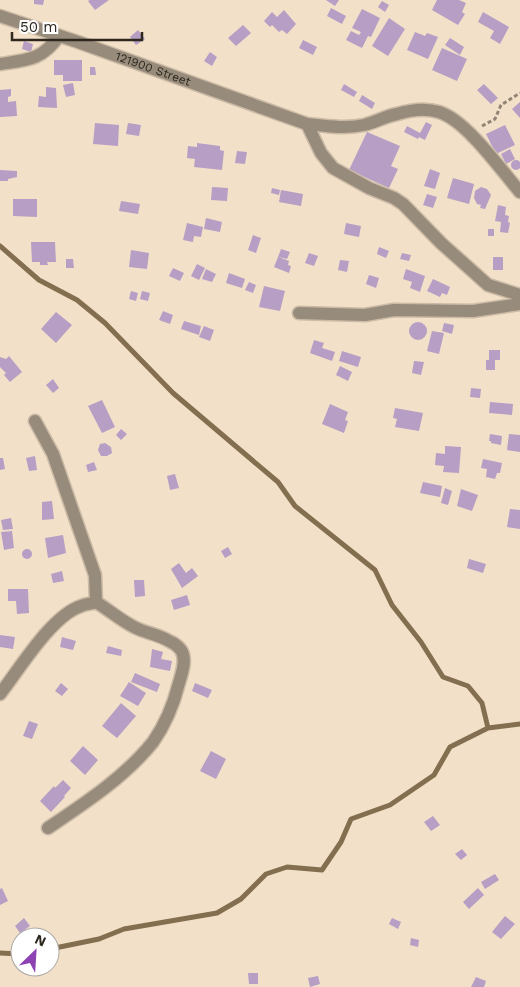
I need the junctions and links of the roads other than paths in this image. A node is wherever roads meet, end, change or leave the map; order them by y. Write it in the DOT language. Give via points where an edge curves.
graph roads {
  1 [pos="0,16"];
  2 [pos="59,36"];
  3 [pos="0,64"];
  4 [pos="307,124"];
  5 [pos="520,192"];
  6 [pos="520,295"];
  7 [pos="520,304"];
  8 [pos="299,313"];
  9 [pos="35,420"];
  10 [pos="96,602"];
  11 [pos="0,694"];
  12 [pos="48,828"];
  1 -- 2 [label="street, 121900 Street"];
  2 -- 3 [label="street" via="40,56"];
  2 -- 4 [label="street, 121900 Street"];
  4 -- 5 [label="street, 121900 Street" via="347,127 396,114 429,110 444,114 469,132"];
  4 -- 6 [label="street" via="321,153 333,168 403,204 488,285"];
  7 -- 8 [label="street" via="473,311 394,310 365,315"];
  9 -- 10 [label="street" via="53,454 89,557 95,575"];
  10 -- 11 [label="street" via="71,611 55,625"];
  10 -- 12 [label="street" via="136,628 175,644 184,657 182,673 166,718 150,745 104,788"];
}
